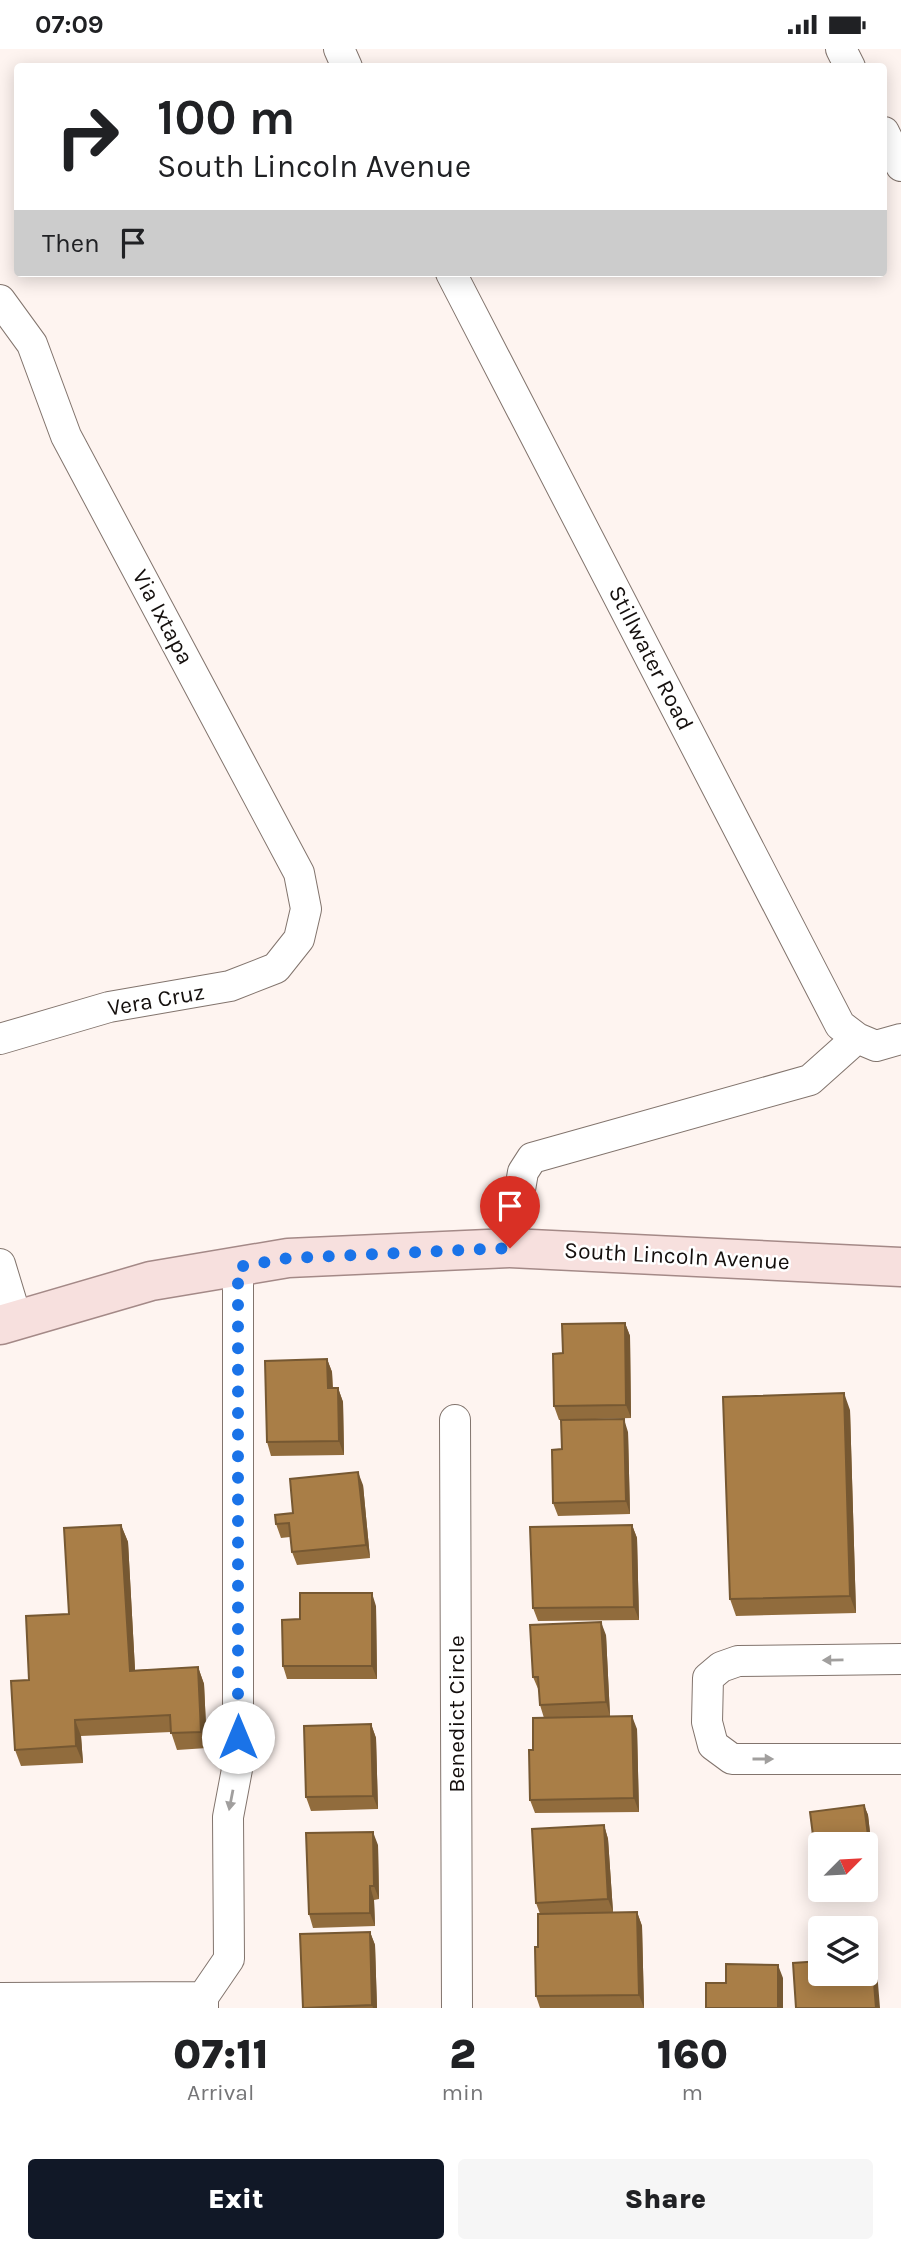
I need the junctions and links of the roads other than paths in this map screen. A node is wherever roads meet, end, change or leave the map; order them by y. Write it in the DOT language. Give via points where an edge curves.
graph roads {
  1 [pos="887,138"];
  2 [pos="901,166"];
  3 [pos="453,277"];
  4 [pos="0,300"];
  5 [pos="299,939"];
  6 [pos="857,1038"];
  7 [pos="0,1039"];
  8 [pos="901,1039"];
  9 [pos="510,1248"];
  10 [pos="0,1264"];
  11 [pos="238,1267"];
  12 [pos="901,1267"];
  13 [pos="9,1322"];
  14 [pos="455,1420"];
  15 [pos="901,1659"];
  16 [pos="901,1759"];
  17 [pos="0,1998"];
  18 [pos="203,2003"];
  19 [pos="457,2008"];
  1 -- 2 [label="street"];
  3 -- 6 [label="street, Stillwater Road" via="840,1025"];
  4 -- 5 [label="street, Via Ixtapa" via="32,344 66,436 299,873 306,909"];
  5 -- 7 [label="street, Vera Cruz" via="276,968 230,986 109,1007"];
  6 -- 8 [label="street" via="876,1046"];
  6 -- 9 [label="street" via="810,1080 532,1158 523,1172"];
  9 -- 11 [label="main road, South Lincoln Avenue" via="288,1258"];
  9 -- 12 [label="main road, South Lincoln Avenue"];
  10 -- 13 [label="street"];
  11 -- 13 [label="main road, South Lincoln Avenue" via="151,1281"];
  11 -- 18 [label="street, one-way" via="238,1764 228,1817 229,1959"];
  14 -- 19 [label="street, Benedict Circle"];
  15 -- 16 [label="street, one-way" via="737,1661 708,1678 707,1722 713,1745 732,1759"];
  17 -- 18 [label="street"];
}
